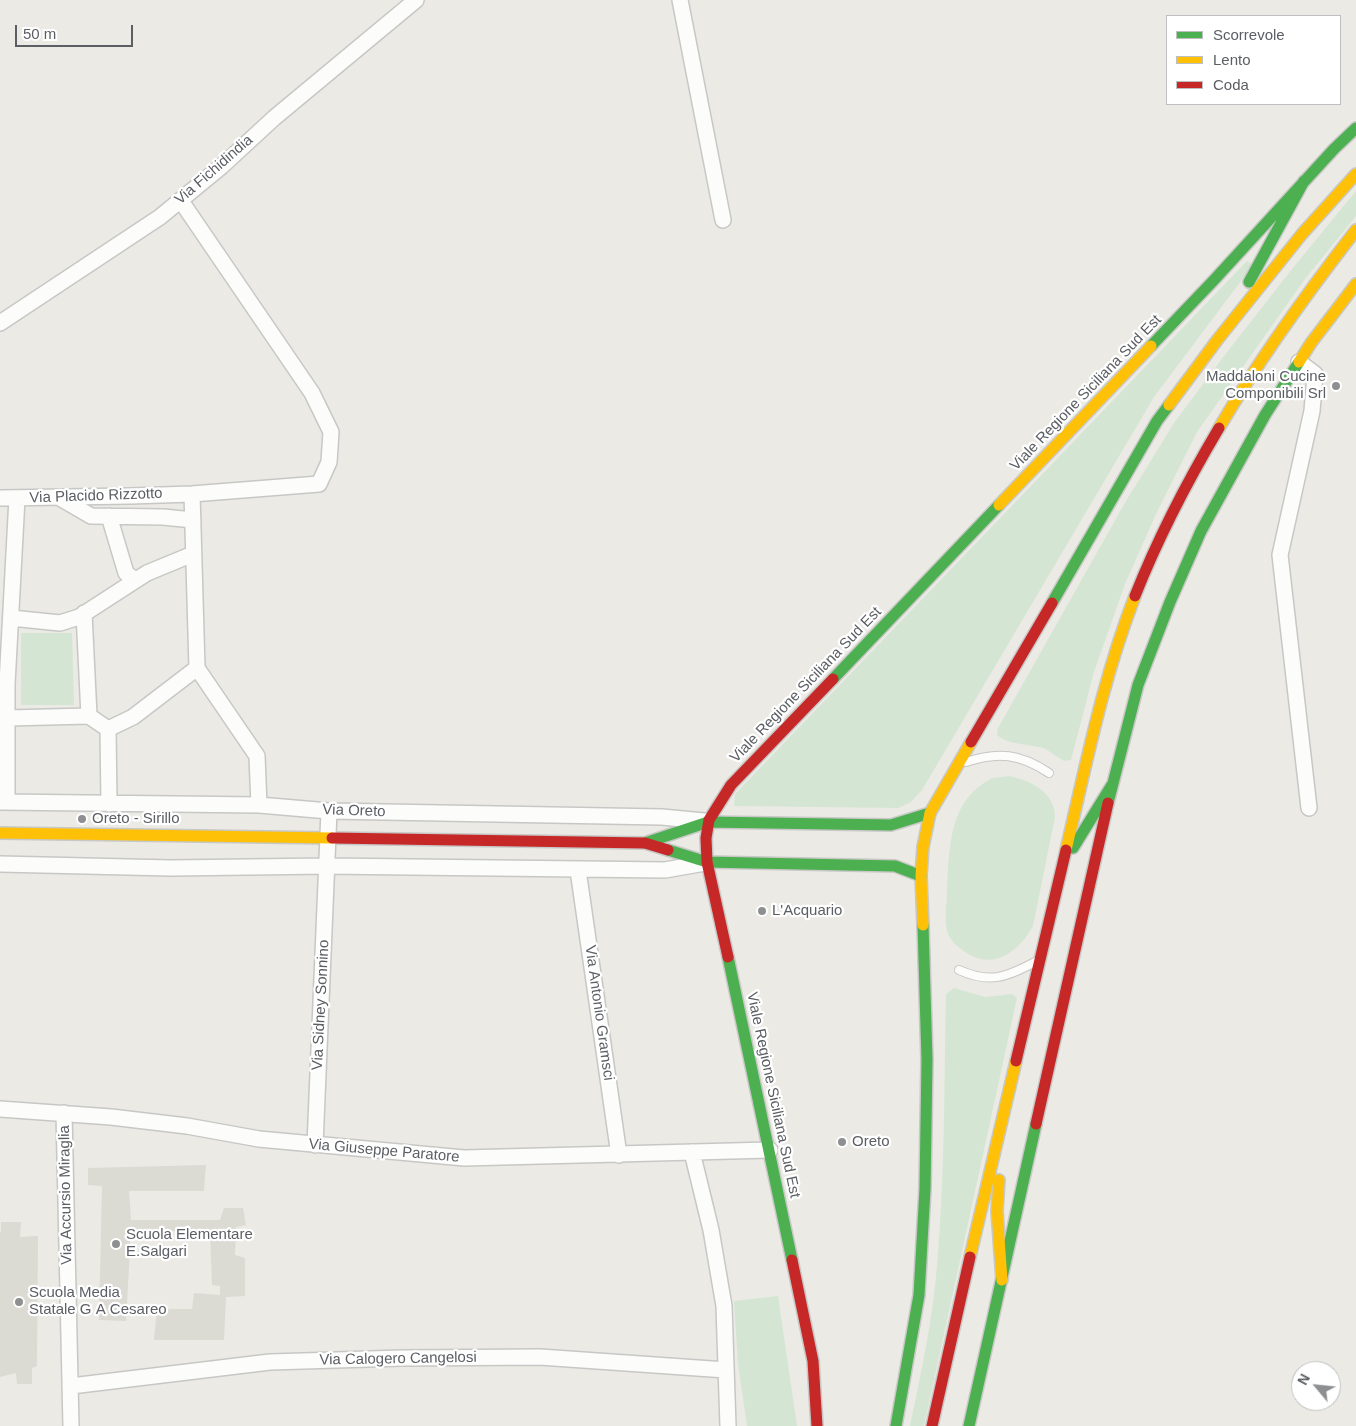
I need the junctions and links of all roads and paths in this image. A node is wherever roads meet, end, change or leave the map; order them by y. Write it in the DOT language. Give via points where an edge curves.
graph roads {
  1 [pos="416,0"];
  2 [pos="680,0"];
  3 [pos="1356,128"];
  4 [pos="1356,174"];
  5 [pos="1304,181"];
  6 [pos="181,201"];
  7 [pos="723,220"];
  8 [pos="1356,230"];
  9 [pos="1348,260"];
  10 [pos="1315,281"];
  11 [pos="1356,284"];
  12 [pos="0,324"];
  13 [pos="1218,339"];
  14 [pos="1299,362"];
  15 [pos="192,494"];
  16 [pos="59,497"];
  17 [pos="0,498"];
  18 [pos="17,498"];
  19 [pos="109,516"];
  20 [pos="193,520"];
  21 [pos="193,554"];
  22 [pos="135,580"];
  23 [pos="84,613"];
  24 [pos="11,618"];
  25 [pos="197,668"];
  26 [pos="89,716"];
  27 [pos="8,718"];
  28 [pos="108,729"];
  29 [pos="959,764"];
  30 [pos="1049,773"];
  31 [pos="1112,785"];
  32 [pos="3,802"];
  33 [pos="109,804"];
  34 [pos="259,805"];
  35 [pos="1309,808"];
  36 [pos="330,811"];
  37 [pos="930,813"];
  38 [pos="708,822"];
  39 [pos="0,833"];
  40 [pos="328,838"];
  41 [pos="645,842"];
  42 [pos="707,862"];
  43 [pos="0,864"];
  44 [pos="327,866"];
  45 [pos="578,870"];
  46 [pos="921,876"];
  47 [pos="1057,881"];
  48 [pos="1039,960"];
  49 [pos="959,970"];
  50 [pos="0,1108"];
  51 [pos="64,1113"];
  52 [pos="1002,1114"];
  53 [pos="315,1144"];
  54 [pos="770,1150"];
  55 [pos="692,1152"];
  56 [pos="619,1155"];
  57 [pos="1002,1280"];
  58 [pos="726,1370"];
  59 [pos="70,1386"];
  60 [pos="72,1426"];
  61 [pos="728,1426"];
  62 [pos="817,1426"];
  63 [pos="896,1426"];
  64 [pos="932,1426"];
  65 [pos="969,1426"];
  1 -- 6 [label="street, Via Fichidindia" via="274,118"];
  2 -- 7 [label="street"];
  3 -- 5 [label="street, Viale Regione Siciliana Sud Est"];
  4 -- 13 [label="street" via="1302,234"];
  5 -- 13 [label="street"];
  5 -- 38 [label="street, Viale Regione Siciliana Sud Est" via="1208,287 731,785"];
  6 -- 12 [label="street, Via Fichidindia"];
  6 -- 15 [label="street, Via Placido Rizzotto" via="312,393 331,432 329,462 319,484"];
  8 -- 10 [label="street"];
  9 -- 10 [label="street"];
  10 -- 47 [label="street" via="1263,355 1211,440 1138,588 1108,675"];
  11 -- 14 [label="street"];
  13 -- 29 [label="street" via="1157,421"];
  14 -- 31 [label="street" via="1243,453 1201,531 1138,685"];
  14 -- 35 [label="street" via="1315,374 1312,411 1280,555"];
  15 -- 16 [label="street, Via Placido Rizzotto"];
  15 -- 20 [label="street"];
  16 -- 18 [label="street, Via Placido Rizzotto"];
  16 -- 19 [label="street" via="91,516"];
  17 -- 18 [label="street, Via Placido Rizzotto"];
  18 -- 24 [label="street"];
  19 -- 20 [label="street"];
  19 -- 22 [label="street" via="126,573"];
  20 -- 21 [label="street"];
  21 -- 22 [label="street"];
  21 -- 25 [label="street"];
  22 -- 23 [label="street"];
  23 -- 24 [label="street" via="60,623"];
  23 -- 26 [label="street"];
  24 -- 27 [label="street"];
  25 -- 28 [label="street" via="133,717"];
  25 -- 34 [label="street" via="257,756"];
  26 -- 27 [label="street"];
  26 -- 28 [label="street"];
  27 -- 32 [label="street"];
  28 -- 33 [label="street"];
  29 -- 30 [label="lane" via="1003,755 1023,759"];
  29 -- 37 [label="street"];
  31 -- 47 [label="street" via="1078,838"];
  31 -- 57 [label="street"];
  32 -- 33 [label="street, Via Oreto"];
  33 -- 34 [label="street, Via Oreto"];
  34 -- 36 [label="street, Via Oreto"];
  36 -- 38 [label="street, Via Oreto" via="662,817"];
  36 -- 40 [label="street, Via Sidney Sonnino"];
  37 -- 38 [label="street" via="891,826"];
  37 -- 46 [label="street"];
  38 -- 41 [label="street"];
  38 -- 42 [label="street, Viale Regione Siciliana Sud Est" via="704,842"];
  39 -- 40 [label="street, Via Oreto"];
  40 -- 41 [label="street, Via Oreto"];
  40 -- 44 [label="street, Via Sidney Sonnino"];
  41 -- 42 [label="street"];
  42 -- 45 [label="street" via="665,870"];
  42 -- 46 [label="street" via="895,866"];
  42 -- 54 [label="street, Viale Regione Siciliana Sud Est" via="734,968"];
  43 -- 44 [label="street" via="171,868"];
  44 -- 45 [label="street"];
  44 -- 53 [label="street, Via Sidney Sonnino"];
  45 -- 56 [label="street, Via Antonio Gramsci"];
  46 -- 63 [label="street" via="927,1060 925,1189 919,1295"];
  47 -- 48 [label="street"];
  48 -- 49 [label="lane" via="1012,974 992,978 976,978"];
  48 -- 52 [label="street"];
  50 -- 51 [label="street, Via Giuseppe Paratore"];
  51 -- 53 [label="street, Via Giuseppe Paratore"];
  51 -- 59 [label="street, Via Accursio Miraglia"];
  52 -- 57 [label="street" via="997,1211"];
  52 -- 64 [label="street"];
  53 -- 56 [label="street, Via Giuseppe Paratore" via="464,1158"];
  54 -- 55 [label="street, Via Giuseppe Paratore"];
  54 -- 62 [label="street, Viale Regione Siciliana Sud Est" via="813,1361 819,1406"];
  55 -- 56 [label="street, Via Giuseppe Paratore"];
  55 -- 58 [label="street" via="711,1230 724,1306"];
  57 -- 65 [label="street"];
  58 -- 59 [label="street, Via Calogero Cangelosi" via="540,1356 402,1358 270,1362"];
  58 -- 61 [label="street"];
  59 -- 60 [label="street, Via Accursio Miraglia"];
}
